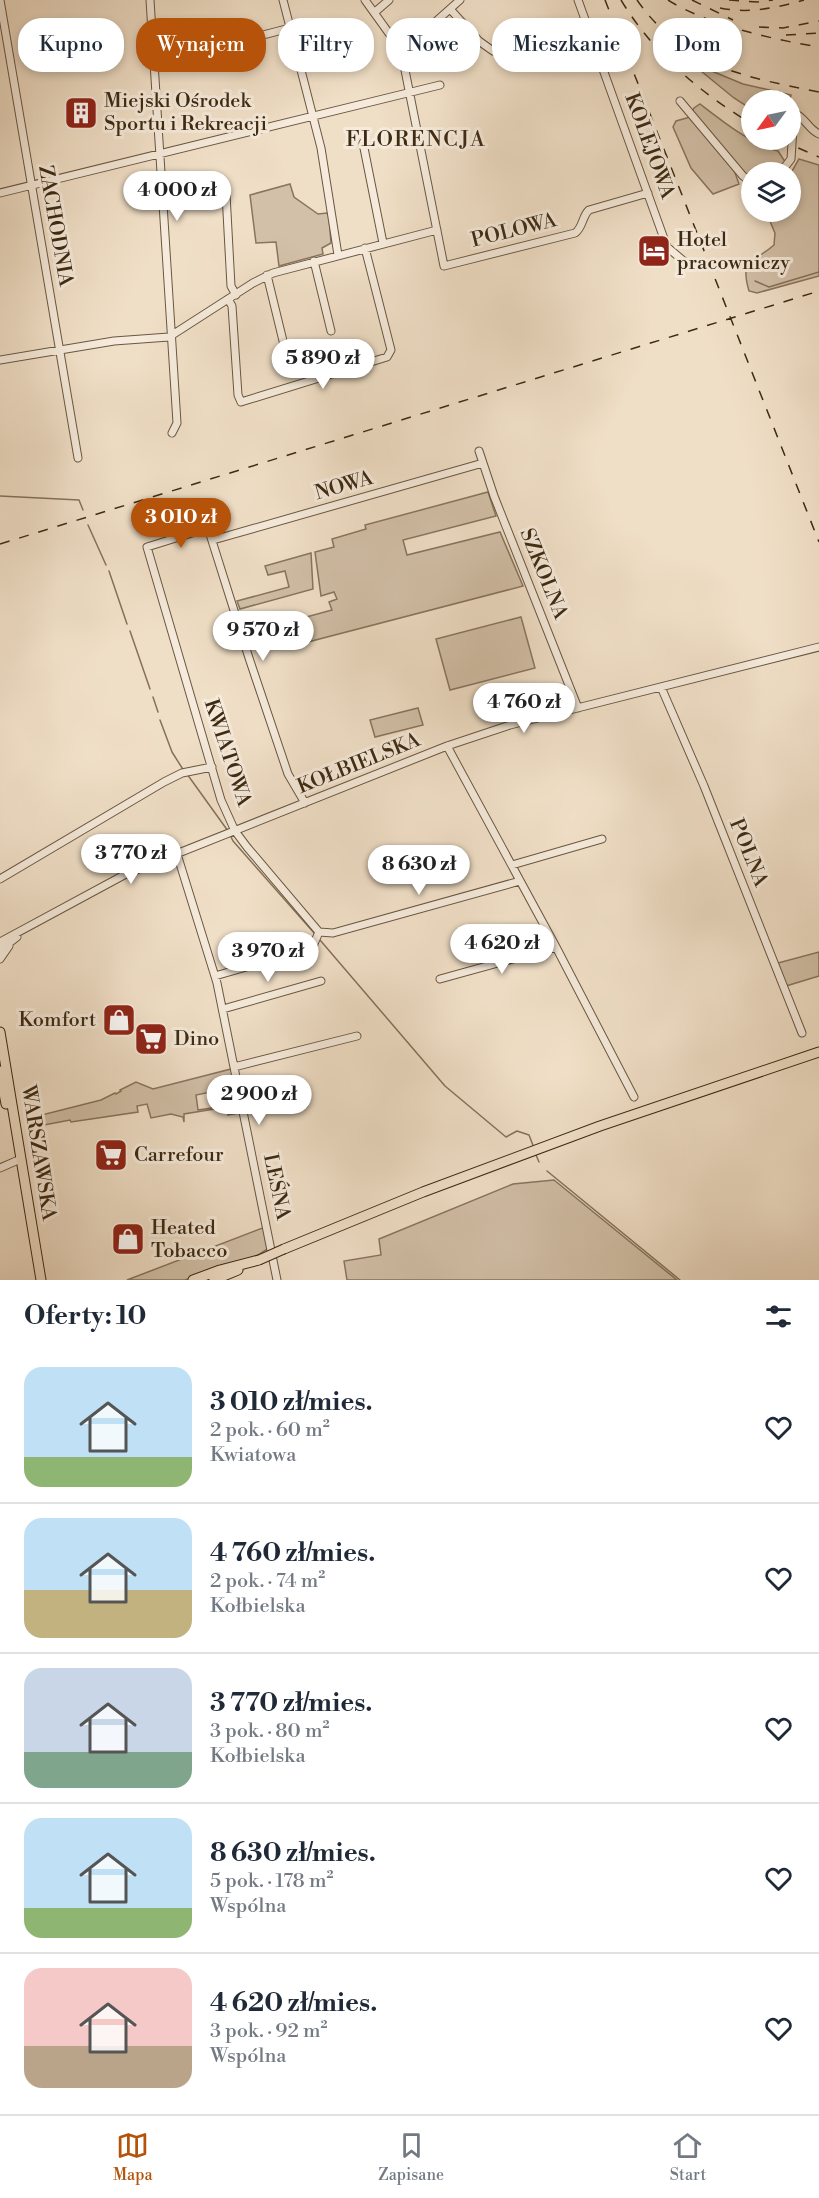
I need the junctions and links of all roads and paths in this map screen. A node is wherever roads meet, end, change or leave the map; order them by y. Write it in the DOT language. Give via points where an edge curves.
graph roads {
  1 [pos="0,0"];
  2 [pos="150,0"];
  3 [pos="283,0"];
  4 [pos="365,0"];
  5 [pos="389,0"];
  6 [pos="460,0"];
  7 [pos="578,0"];
  8 [pos="450,9"];
  9 [pos="375,12"];
  10 [pos="151,18"];
  11 [pos="288,18"];
  12 [pos="439,18"];
  13 [pos="458,18"];
  14 [pos="386,28"];
  15 [pos="480,40"];
  16 [pos="492,50"];
  17 [pos="154,72"];
  18 [pos="302,72"];
  19 [pos="406,72"];
  20 [pos="440,85"];
  21 [pos="411,92"];
  22 [pos="680,101"];
  23 [pos="313,116"];
  24 [pos="819,134"];
  25 [pos="363,143"];
  26 [pos="160,155"];
  27 [pos="790,162"];
  28 [pos="741,174"];
  29 [pos="32,185"];
  30 [pos="224,186"];
  31 [pos="0,193"];
  32 [pos="648,193"];
  33 [pos="437,230"];
  34 [pos="383,243"];
  35 [pos="365,248"];
  36 [pos="338,255"];
  37 [pos="314,261"];
  38 [pos="686,263"];
  39 [pos="267,275"];
  40 [pos="236,295"];
  41 [pos="228,299"];
  42 [pos="331,331"];
  43 [pos="172,336"];
  44 [pos="284,345"];
  45 [pos="60,350"];
  46 [pos="0,360"];
  47 [pos="172,433"];
  48 [pos="479,451"];
  49 [pos="78,458"];
  50 [pos="483,463"];
  51 [pos="213,540"];
  52 [pos="819,647"];
  53 [pos="661,687"];
  54 [pos="578,708"];
  55 [pos="447,746"];
  56 [pos="212,767"];
  57 [pos="305,803"];
  58 [pos="232,832"];
  59 [pos="602,839"];
  60 [pos="177,854"];
  61 [pos="512,865"];
  62 [pos="0,879"];
  63 [pos="520,881"];
  64 [pos="32,926"];
  65 [pos="25,932"];
  66 [pos="318,934"];
  67 [pos="0,942"];
  68 [pos="556,947"];
  69 [pos="0,950"];
  70 [pos="0,959"];
  71 [pos="215,976"];
  72 [pos="440,979"];
  73 [pos="321,981"];
  74 [pos="223,1009"];
  75 [pos="0,1032"];
  76 [pos="802,1033"];
  77 [pos="357,1036"];
  78 [pos="819,1052"];
  79 [pos="234,1067"];
  80 [pos="0,1071"];
  81 [pos="634,1097"];
  82 [pos="16,1161"];
  83 [pos="0,1167"];
  84 [pos="259,1260"];
  85 [pos="35,1280"];
  86 [pos="41,1280"];
  87 [pos="193,1280"];
  88 [pos="214,1280"];
  89 [pos="229,1280"];
  90 [pos="277,1280"];
  1 -- 29 [label="street, ZACHODNIA"];
  2 -- 10 [label="street"];
  3 -- 11 [label="street"];
  4 -- 9 [label="street"];
  5 -- 9 [label="street"];
  6 -- 8 [label="street"];
  7 -- 32 [label="street, KOLEJOWA"];
  8 -- 12 [label="street"];
  8 -- 13 [label="street"];
  9 -- 14 [label="street"];
  15 -- 16 [label="street"];
  17 -- 26 [label="street"];
  18 -- 23 [label="street"];
  19 -- 21 [label="street"];
  20 -- 21 [label="street"];
  21 -- 23 [label="street"];
  21 -- 33 [label="street"];
  22 -- 28 [label="street"];
  23 -- 26 [label="street"];
  23 -- 36 [label="street" via="325,165"];
  24 -- 27 [label="street" via="794,113"];
  25 -- 34 [label="street"];
  26 -- 29 [label="street"];
  26 -- 43 [label="street"];
  29 -- 31 [label="street"];
  29 -- 45 [label="street, ZACHODNIA"];
  30 -- 40 [label="street" via="231,286"];
  32 -- 33 [label="street, POLOWA" via="590,210 575,233 444,266"];
  32 -- 38 [label="street, KOLEJOWA" via="667,247"];
  33 -- 34 [label="street"];
  34 -- 35 [label="street"];
  35 -- 36 [label="street"];
  35 -- 41 [label="street" via="391,351 387,357 241,402 232,306"];
  36 -- 37 [label="street"];
  37 -- 39 [label="street"];
  37 -- 42 [label="street"];
  39 -- 40 [label="street"];
  39 -- 44 [label="street"];
  40 -- 41 [label="street"];
  41 -- 43 [label="street"];
  43 -- 45 [label="street"];
  43 -- 47 [label="street" via="177,423"];
  45 -- 46 [label="street"];
  45 -- 49 [label="street, ZACHODNIA"];
  48 -- 50 [label="street, SZKOLNA"];
  50 -- 51 [label="street, NOWA"];
  50 -- 54 [label="street, SZKOLNA"];
  51 -- 56 [label="street, KWIATOWA" via="208,528 147,547"];
  51 -- 57 [label="street" via="288,774"];
  52 -- 53 [label="street, KOŁBIELSKA"];
  53 -- 54 [label="street, KOŁBIELSKA"];
  53 -- 76 [label="street, POLNA"];
  54 -- 55 [label="street, KOŁBIELSKA"];
  55 -- 57 [label="street, KOŁBIELSKA"];
  55 -- 61 [label="street"];
  56 -- 58 [label="street, KWIATOWA"];
  56 -- 62 [label="street" via="185,773 135,798"];
  57 -- 58 [label="street, KOŁBIELSKA"];
  58 -- 60 [label="street, KOŁBIELSKA"];
  58 -- 66 [label="street, KWIATOWA"];
  59 -- 61 [label="street"];
  60 -- 64 [label="street, KOŁBIELSKA" via="103,884"];
  60 -- 71 [label="street, LEŚNA"];
  61 -- 63 [label="street"];
  63 -- 66 [label="street"];
  63 -- 68 [label="street"];
  64 -- 65 [label="street, KOŁBIELSKA"];
  64 -- 67 [label="street, KOŁBIELSKA"];
  65 -- 69 [label="street, KOŁBIELSKA"];
  65 -- 70 [label="street"];
  66 -- 71 [label="street" via="308,949"];
  68 -- 72 [label="street"];
  68 -- 81 [label="street"];
  71 -- 74 [label="street, LEŚNA"];
  73 -- 74 [label="street"];
  74 -- 79 [label="street, LEŚNA"];
  75 -- 86 [label="main road, WARSZAWSKA"];
  77 -- 79 [label="street"];
  78 -- 84 [label="main road, bridge" via="589,1130 423,1192"];
  79 -- 90 [label="street, LEŚNA"];
  80 -- 82 [label="main road, WARSZAWSKA"];
  82 -- 83 [label="street"];
  82 -- 85 [label="main road, WARSZAWSKA"];
  84 -- 87 [label="main road"];
  84 -- 88 [label="main road"];
  84 -- 89 [label="main road"];
}
